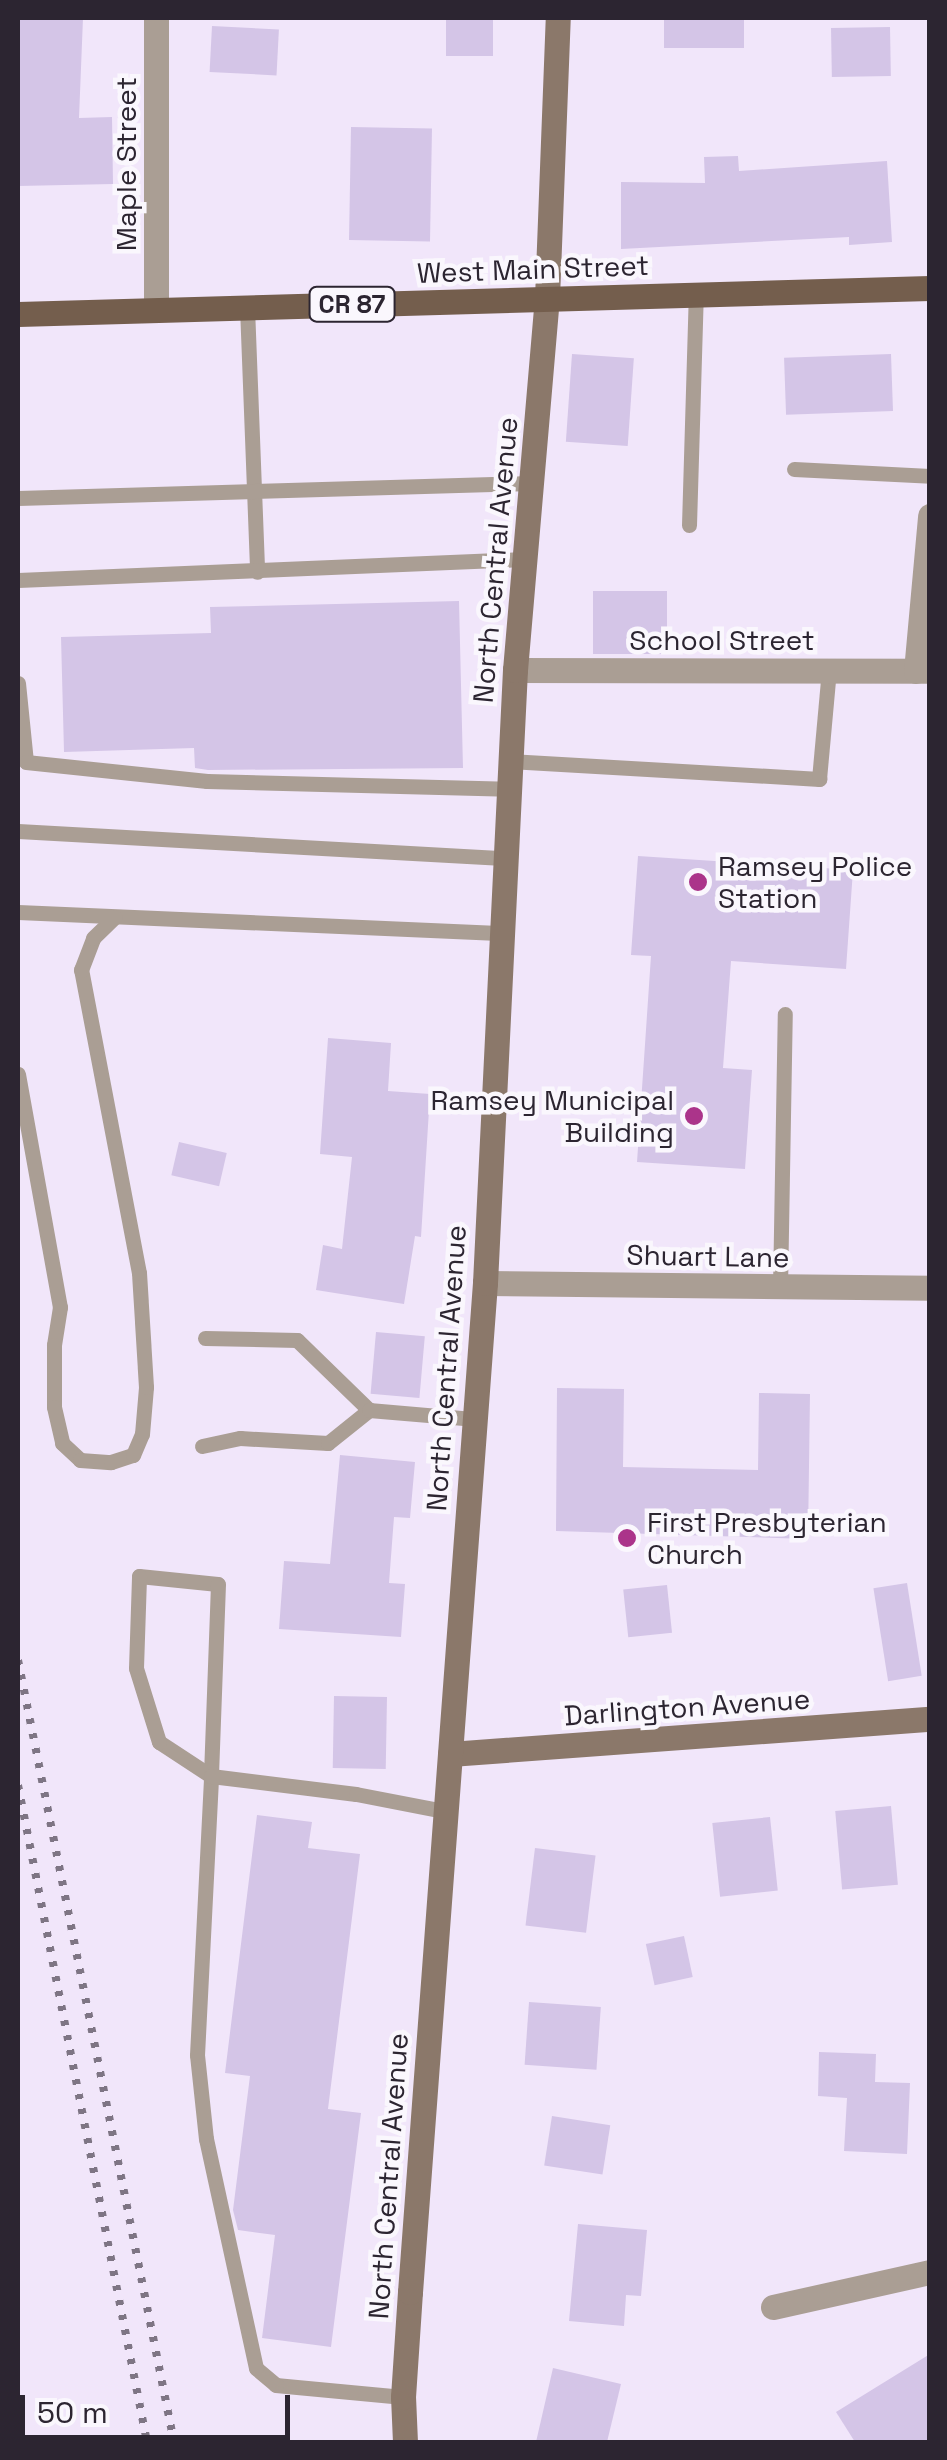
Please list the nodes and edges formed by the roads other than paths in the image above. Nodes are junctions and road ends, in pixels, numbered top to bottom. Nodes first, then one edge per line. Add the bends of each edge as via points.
1 (156, 18) edge
2 (558, 18) edge
3 (930, 288) edge
4 (696, 294) junction
5 (547, 298) junction
6 (247, 307) junction
7 (156, 310) junction
8 (18, 314) edge
9 (794, 469) dead end
10 (930, 476) edge
11 (530, 483) junction
12 (253, 492) junction
13 (18, 498) edge
14 (930, 516) edge
15 (689, 525) dead end
16 (523, 559) junction
17 (257, 572) junction
18 (18, 580) edge
19 (515, 670) junction
20 (828, 670) junction
21 (923, 671) edge
22 (18, 683) edge
23 (509, 761) junction
24 (507, 789) junction
25 (18, 832) edge
26 (504, 858) junction
27 (18, 912) edge
28 (115, 917) junction
29 (498, 933) junction
30 (786, 1014) dead end
31 (18, 1074) edge
32 (485, 1283) junction
33 (780, 1288) junction
34 (930, 1288) edge
35 (205, 1338) dead end
36 (369, 1410) junction
37 (473, 1419) junction
38 (202, 1446) dead end
39 (930, 1719) edge
40 (450, 1754) junction
41 (212, 1776) junction
42 (444, 1811) junction
43 (930, 2272) edge
44 (774, 2307) dead end
45 (403, 2397) junction
46 (405, 2442) edge

1 - 7 street, Maple Street
2 - 5 main road, North Central Avenue
3 - 4 main road, West Main Street / CR 87
4 - 5 main road, West Main Street / CR 87
4 - 15 lane
5 - 6 main road, West Main Street / CR 87
5 - 11 main road, North Central Avenue
6 - 7 main road, West Main Street / CR 87
6 - 12 lane
7 - 8 main road, West Main Street / CR 87
9 - 10 lane
11 - 12 lane
11 - 16 main road, North Central Avenue
12 - 13 lane
12 - 17 lane
14 - 21 street
16 - 17 lane
16 - 19 main road, North Central Avenue
17 - 18 lane
19 - 20 street, School Street
19 - 23 main road, North Central Avenue
20 - 21 street, School Street
20 - 23 lane via 819,779
22 - 24 lane via 26,762 207,781
23 - 24 main road, North Central Avenue
24 - 26 main road, North Central Avenue
25 - 26 lane
26 - 29 main road, North Central Avenue
27 - 28 lane
28 - 29 lane
28 - 31 lane via 93,938 81,970 125,1183 146,1386 133,1455 111,1462 80,1460 62,1443 54,1407 60,1306
29 - 32 main road, North Central Avenue
30 - 33 lane
32 - 33 street, Shuart Lane
32 - 37 main road, North Central Avenue
33 - 34 street, Shuart Lane
35 - 36 lane via 296,1340
36 - 37 lane
36 - 38 lane via 328,1442 240,1438
37 - 40 main road, North Central Avenue
39 - 40 main road, Darlington Avenue
40 - 42 main road, North Central Avenue
41 - 41 lane via 159,1742 136,1668 139,1576 218,1584
41 - 42 lane
41 - 45 lane via 198,2054 206,2140 256,2368 276,2385
42 - 45 main road, North Central Avenue
43 - 44 street
45 - 46 main road, North Central Avenue

